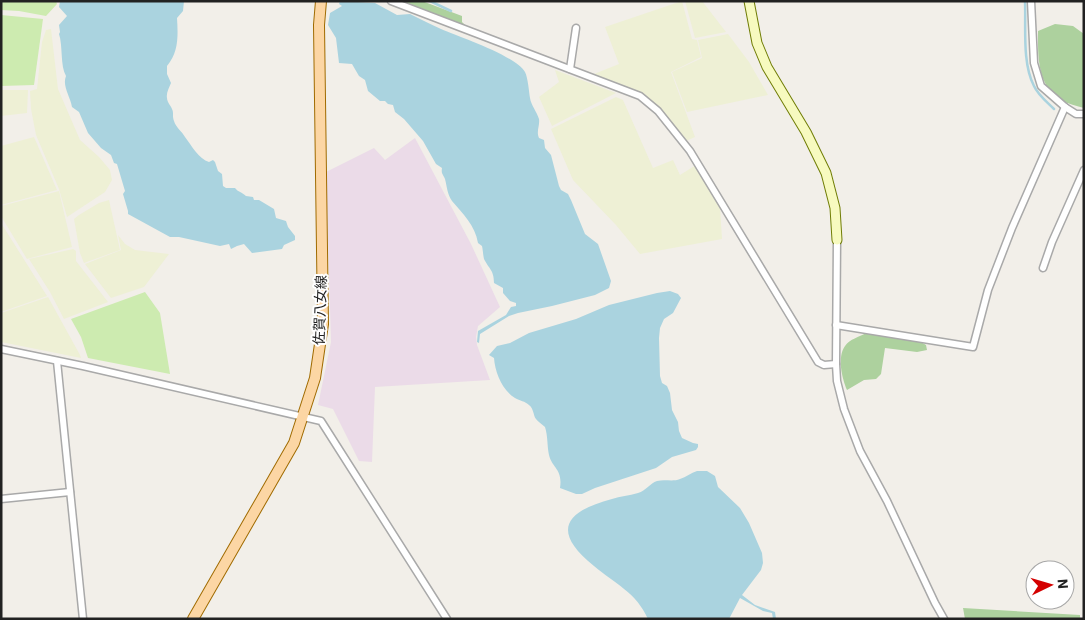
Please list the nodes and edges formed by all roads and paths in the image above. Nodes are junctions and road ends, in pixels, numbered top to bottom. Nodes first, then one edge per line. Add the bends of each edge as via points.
1 (321, 1) edge
2 (391, 1) edge
3 (749, 1) edge
4 (1031, 1) edge
5 (576, 28) dead end
6 (570, 69) junction
7 (1065, 107) junction
8 (1084, 114) edge
9 (1084, 170) edge
10 (837, 240) joint
11 (1043, 268) dead end
12 (836, 325) junction
13 (1, 349) edge
14 (57, 361) junction
15 (836, 364) junction
16 (303, 416) junction
17 (70, 492) junction
18 (1, 499) edge
19 (82, 619) edge
20 (193, 619) edge
21 (447, 619) edge
22 (944, 619) edge

1 - 16 main road, 佐賀八女線 via 323,324 315,378
2 - 6 street
3 - 10 street via 757,43 767,67 826,173 835,208
4 - 7 street via 1034,63 1041,86
5 - 6 street
6 - 15 street via 640,96 658,110 690,151 818,362
7 - 8 street via 1076,114
7 - 12 street via 988,290 973,347
9 - 11 street
10 - 12 street
12 - 15 street
13 - 14 street
14 - 16 street via 84,362
14 - 17 street
15 - 22 street via 844,409 860,451
16 - 20 main road, 佐賀八女線 via 278,474
16 - 21 street via 320,421
17 - 18 street
17 - 19 street

